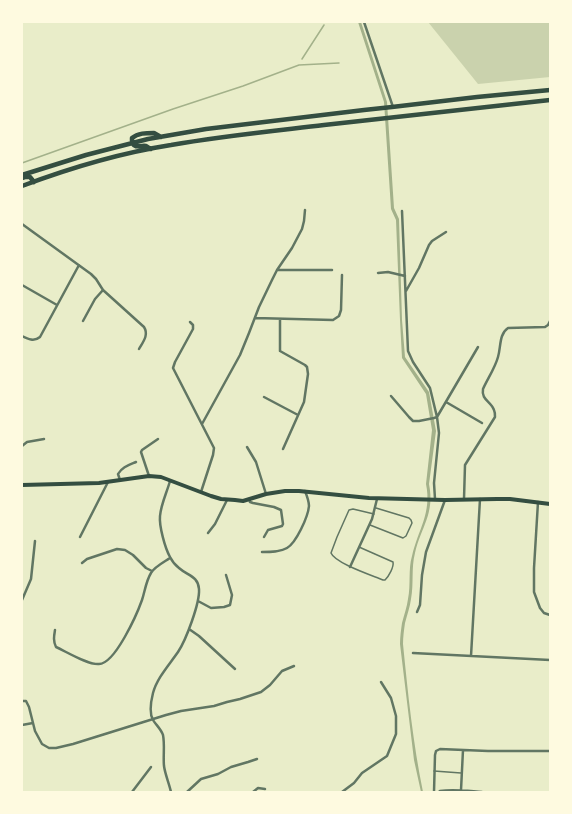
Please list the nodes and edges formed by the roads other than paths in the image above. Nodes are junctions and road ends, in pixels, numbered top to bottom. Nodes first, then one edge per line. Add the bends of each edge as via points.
1 (364, 22) edge
2 (550, 90) edge
3 (550, 100) edge
4 (392, 107) junction
5 (132, 143) junction
6 (151, 149) junction
7 (22, 175) edge
8 (22, 178) edge
9 (34, 182) junction
10 (22, 186) edge
11 (305, 210) dead end
12 (402, 211) dead end
13 (22, 224) edge
14 (446, 232) dead end
15 (79, 265) junction
16 (277, 270) junction
17 (332, 270) dead end
18 (378, 273) dead end
19 (342, 275) dead end
20 (405, 276) junction
21 (22, 286) edge
22 (103, 290) junction
23 (406, 291) junction
24 (57, 305) junction
25 (255, 318) junction
26 (280, 320) junction
27 (83, 321) dead end
28 (550, 321) edge
29 (190, 322) dead end
30 (22, 336) edge
31 (478, 347) dead end
32 (139, 349) dead end
33 (392, 396) dead end
34 (264, 397) dead end
35 (446, 402) junction
36 (298, 415) junction
37 (436, 418) junction
38 (482, 423) dead end
39 (202, 424) junction
40 (44, 439) dead end
41 (158, 440) dead end
42 (22, 446) edge
43 (247, 447) dead end
44 (283, 449) dead end
45 (136, 462) dead end
46 (149, 476) junction
47 (120, 480) junction
48 (171, 480) junction
49 (108, 482) junction
50 (22, 485) edge
51 (305, 491) junction
52 (201, 492) junction
53 (266, 494) junction
54 (377, 498) junction
55 (249, 499) junction
56 (434, 499) junction
57 (464, 499) junction
58 (480, 499) junction
59 (227, 500) junction
60 (445, 500) junction
61 (538, 502) junction
62 (550, 504) edge
63 (376, 508) junction
64 (374, 514) junction
65 (370, 525) junction
66 (208, 533) dead end
67 (80, 537) dead end
68 (264, 537) dead end
69 (35, 541) dead end
70 (359, 547) junction
71 (262, 552) dead end
72 (170, 558) junction
73 (82, 563) dead end
74 (350, 567) junction
75 (152, 571) junction
76 (226, 575) dead end
77 (22, 600) edge
78 (198, 602) junction
79 (417, 612) dead end
80 (550, 615) edge
81 (189, 629) junction
82 (55, 630) dead end
83 (413, 653) dead end
84 (471, 656) junction
85 (550, 660) edge
86 (294, 666) dead end
87 (235, 669) dead end
88 (380, 682) dead end
89 (22, 700) edge
90 (152, 719) junction
91 (33, 723) junction
92 (22, 725) edge
93 (463, 750) junction
94 (550, 751) edge
95 (257, 759) dead end
96 (151, 767) dead end
97 (434, 771) junction
98 (461, 773) junction
99 (265, 789) dead end
100 (461, 790) junction
101 (132, 792) edge
102 (171, 792) edge
103 (187, 792) edge
104 (253, 792) edge
105 (342, 792) edge
106 (434, 792) edge
107 (439, 792) edge
108 (482, 792) edge

1 - 4 street
2 - 4 main road
3 - 6 main road via 258,132
4 - 5 main road via 206,129
5 - 6 main road via 136,147 145,146
5 - 7 main road
6 - 9 main road via 87,164
8 - 9 main road via 30,178
9 - 10 main road
11 - 16 street via 302,229
12 - 20 street
13 - 15 street
14 - 23 street via 428,245
15 - 22 street via 96,278
15 - 24 street
16 - 17 street
16 - 25 street
18 - 20 street via 388,272
19 - 26 street via 340,310 333,320
20 - 23 street
21 - 24 street
22 - 27 street
22 - 32 street via 146,330
23 - 37 street via 408,351 432,392
24 - 30 street via 43,333 37,339 30,340
25 - 26 street
25 - 39 street via 240,355
26 - 36 street via 280,351 307,367 304,402
28 - 57 street via 545,327 508,328 502,334 498,357 482,393 494,410 495,417 466,465
29 - 39 street via 193,328 173,368
31 - 35 street
33 - 37 street via 413,420
34 - 36 street
35 - 37 street
35 - 38 street
36 - 44 street
37 - 56 street via 438,438
39 - 52 street via 213,444 214,455
40 - 42 street via 27,442
41 - 46 street via 141,452
43 - 53 street via 256,462
45 - 47 street via 120,471
46 - 47 main road
46 - 48 main road
47 - 49 main road
48 - 52 main road
48 - 72 street via 160,516 162,535
49 - 50 main road
49 - 67 street
51 - 53 main road
51 - 54 main road
51 - 71 street via 308,512 293,543 281,550
52 - 59 main road
53 - 55 main road
54 - 56 main road
54 - 63 street
55 - 59 main road
55 - 68 street via 250,502 281,510 282,526 268,530
56 - 60 main road
57 - 58 main road
57 - 60 main road
58 - 61 main road
58 - 84 street
59 - 66 street
60 - 79 street via 426,552
61 - 62 main road
61 - 80 street via 534,592 540,608
63 - 64 street
63 - 65 lane via 408,518 412,523 403,538
64 - 65 street
64 - 74 lane via 353,509 347,513 331,553 334,558
65 - 70 street
69 - 77 street via 31,579
70 - 74 street
70 - 74 lane via 391,560 393,565 385,580
72 - 75 street
72 - 78 street via 181,570 197,580
73 - 75 street via 117,549 126,550
75 - 82 street via 132,624 104,664 91,663 56,647
76 - 78 street via 232,595 230,605 211,608
78 - 81 street
81 - 87 street
81 - 90 street via 180,650 153,691
83 - 84 street
84 - 85 street
86 - 90 street via 282,671 260,692 214,706
88 - 105 street via 391,698 396,716 396,734 387,756 362,773
89 - 91 street via 26,701 29,707
90 - 91 street via 67,746 49,748 42,744
90 - 102 street via 163,735 164,765
91 - 92 street
93 - 94 street
93 - 97 street via 436,751
93 - 98 street
95 - 103 street via 200,779
96 - 101 street
97 - 98 lane
97 - 106 street
98 - 100 street
99 - 104 street via 258,788
100 - 107 street
100 - 108 street
106 - 107 street

